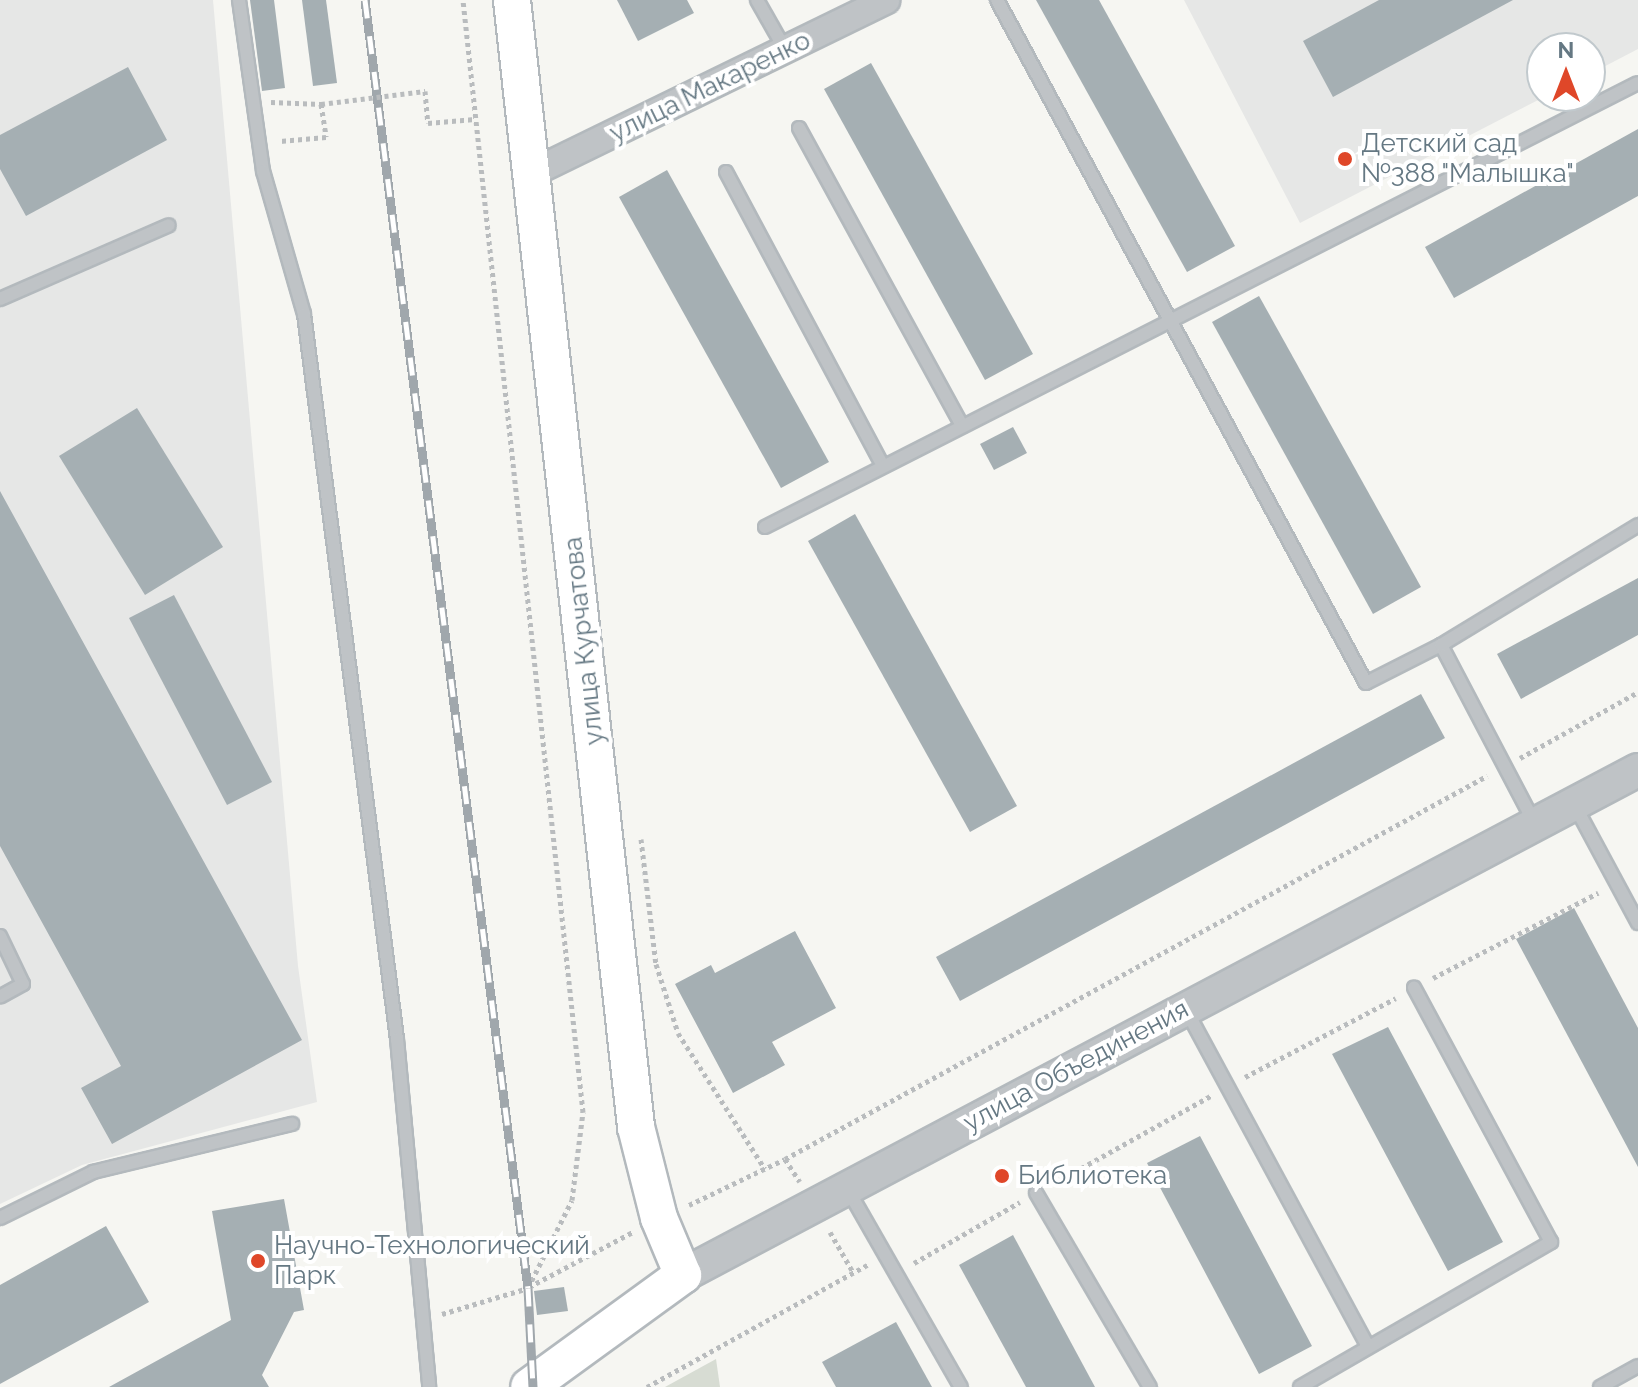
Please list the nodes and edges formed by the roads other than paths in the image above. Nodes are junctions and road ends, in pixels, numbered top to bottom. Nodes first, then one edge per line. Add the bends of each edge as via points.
1 (239, 0) edge
2 (512, 0) edge
3 (757, 0) edge
4 (886, 0) edge
5 (997, 0) edge
6 (786, 51) junction
7 (1638, 83) edge
8 (799, 128) dead end
9 (534, 172) junction
10 (726, 172) dead end
11 (169, 225) dead end
12 (0, 299) edge
13 (1170, 319) junction
14 (962, 426) junction
15 (883, 466) junction
16 (1638, 525) edge
17 (765, 527) dead end
18 (1441, 645) junction
19 (1638, 770) edge
20 (1574, 805) junction
21 (1536, 825) junction
22 (1638, 923) edge
23 (0, 936) edge
24 (1414, 988) road end
25 (0, 997) edge
26 (1185, 1007) junction
27 (292, 1124) dead end
28 (848, 1190) junction
29 (1036, 1193) road end
30 (0, 1218) edge
31 (683, 1275) junction
32 (1367, 1345) junction
33 (1638, 1366) edge
34 (429, 1387) edge
35 (529, 1387) edge
36 (961, 1387) edge
37 (1150, 1387) edge
38 (1300, 1387) edge
39 (1600, 1387) edge

1 - 34 lane via 259,143 304,314 397,1039
2 - 9 main road, улица Курчатова
3 - 6 lane
4 - 6 street, улица Макаренко
5 - 13 lane
6 - 9 street, улица Макаренко
7 - 13 lane
8 - 14 lane
9 - 31 main road, улица Курчатова via 636,1127 659,1218
10 - 15 lane
11 - 12 lane
13 - 14 lane
13 - 18 lane via 1366,683
14 - 15 lane
15 - 17 lane
16 - 18 lane
18 - 21 lane
19 - 20 street, улица Объединения
20 - 21 street, улица Объединения
20 - 22 lane
21 - 26 street, улица Объединения
23 - 25 lane via 23,984
24 - 32 lane via 1551,1242
26 - 28 street, улица Объединения
26 - 32 lane
27 - 30 lane via 93,1172
28 - 31 street, улица Объединения
28 - 36 lane
29 - 37 lane
31 - 35 main road, улица Объединения
32 - 38 lane
33 - 39 lane

